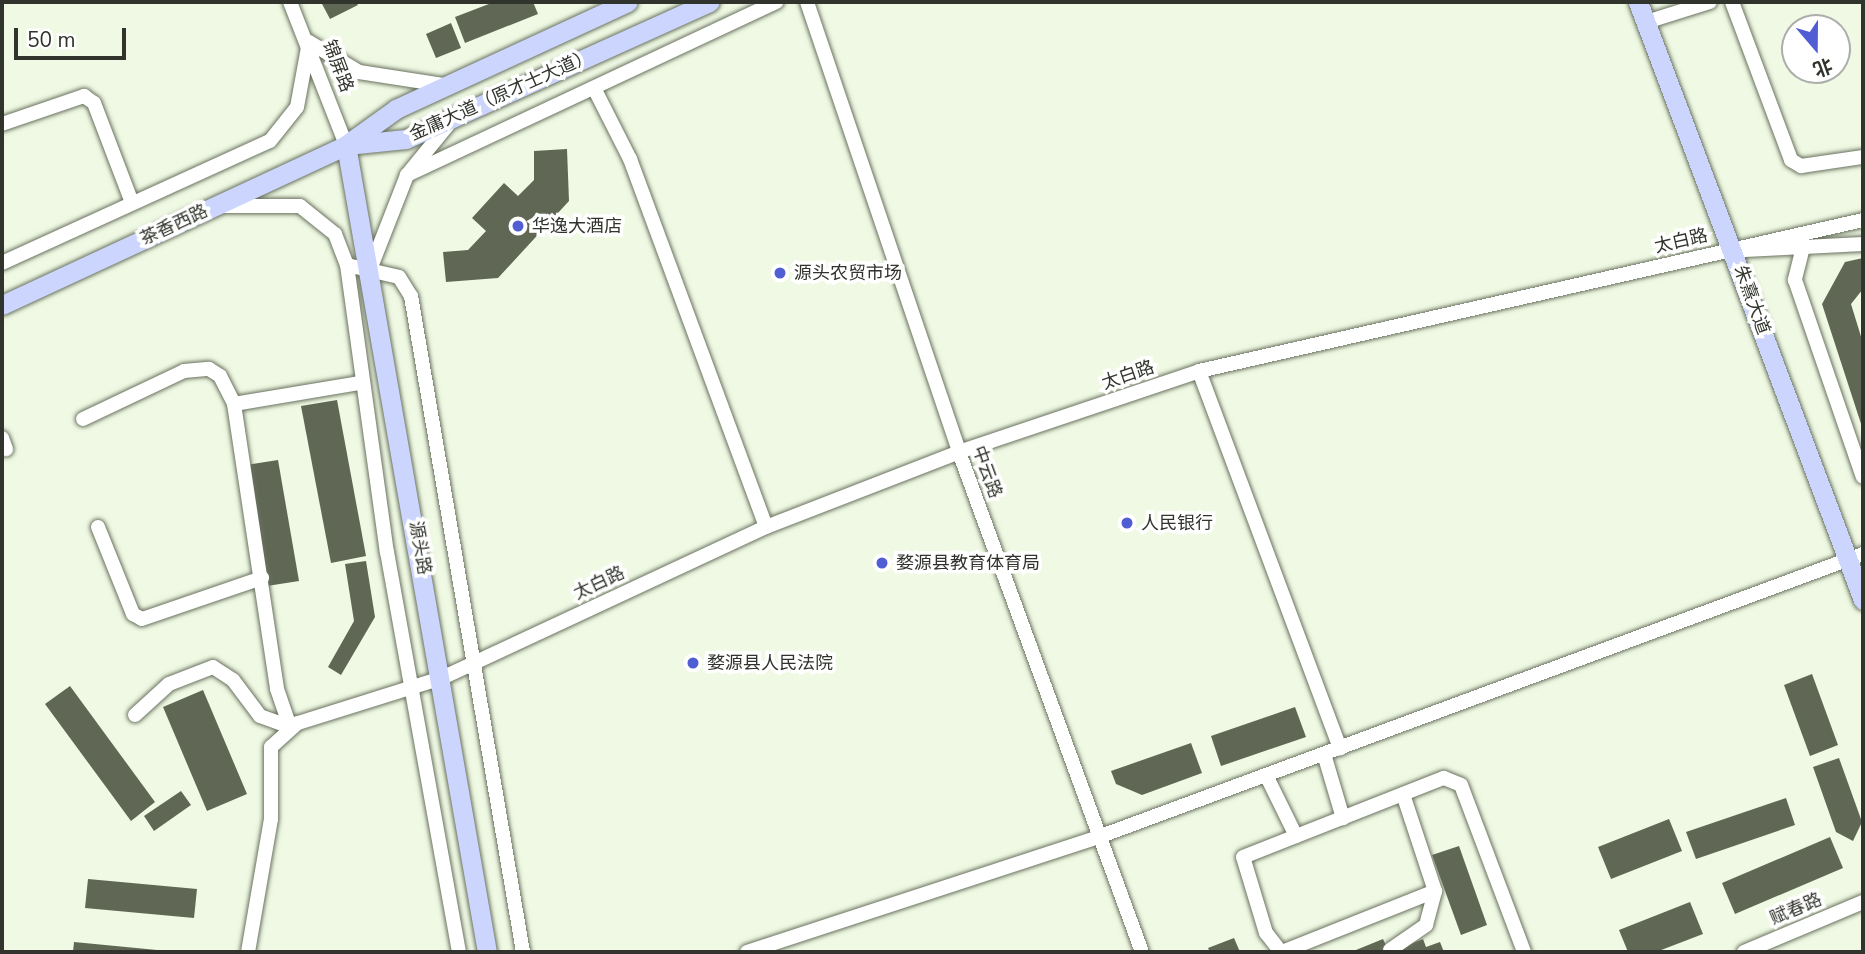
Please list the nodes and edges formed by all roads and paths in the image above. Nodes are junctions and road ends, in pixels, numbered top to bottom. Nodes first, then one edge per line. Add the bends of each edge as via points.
1 (290, 2) edge
2 (628, 2) edge
3 (709, 2) edge
4 (777, 2) edge
5 (807, 2) edge
6 (1638, 2) edge
7 (1710, 2) edge
8 (1732, 2) edge
9 (1646, 22) junction
10 (309, 42) junction
11 (447, 85) junction
12 (594, 88) junction
13 (457, 116) junction
14 (2, 124) edge
15 (346, 145) junction
16 (1863, 157) edge
17 (407, 175) junction
18 (131, 200) junction
19 (215, 206) junction
20 (1863, 220) edge
21 (1863, 244) edge
22 (1733, 249) junction
23 (1802, 251) junction
24 (2, 263) edge
25 (347, 265) junction
26 (371, 267) junction
27 (2, 305) edge
28 (1199, 371) junction
29 (360, 383) junction
30 (234, 404) junction
31 (83, 419) dead end
32 (959, 452) junction
33 (1863, 477) edge
34 (98, 527) dead end
35 (766, 527) junction
36 (1856, 557) edge
37 (262, 578) junction
38 (1863, 600) edge
39 (474, 664) junction
40 (442, 678) junction
41 (411, 688) junction
42 (135, 715) dead end
43 (290, 727) junction
44 (1340, 748) junction
45 (1324, 754) junction
46 (1266, 775) junction
47 (1403, 794) junction
48 (1343, 818) junction
49 (1101, 836) junction
50 (1296, 836) junction
51 (1435, 891) junction
52 (1863, 902) edge
53 (1390, 950) dead end
54 (248, 952) edge
55 (458, 952) edge
56 (487, 952) edge
57 (523, 952) edge
58 (747, 952) edge
59 (1142, 952) edge
60 (1281, 952) edge
61 (1524, 952) edge
62 (1744, 952) edge

1 - 10 street, 锦屏路
2 - 11 main road, 金庸大道（原才士大道）
3 - 13 main road, 金庸大道（原才士大道）
4 - 12 street
5 - 32 street, 中云路
6 - 9 main road, 朱熹大道
7 - 9 street
8 - 16 street via 1791,160 1801,166
9 - 22 main road, 朱熹大道
10 - 11 street via 359,72
10 - 15 street, 锦屏路
10 - 18 street via 297,107 287,127 270,141
11 - 15 main road, 金庸大道（原才士大道） via 396,109
12 - 17 street
12 - 35 street via 630,159
13 - 15 main road, 金庸大道（原才士大道） via 406,139
13 - 17 street
14 - 18 street via 84,96 94,103
15 - 19 main road, 茶香西路
15 - 26 main road, 源头路
17 - 26 street
18 - 24 street
19 - 25 street via 300,206 335,234
19 - 27 main road, 茶香西路
20 - 22 street, 太白路
21 - 23 street
22 - 23 street
22 - 28 street, 太白路
22 - 36 main road, 朱熹大道
23 - 33 street via 1795,280
25 - 26 street
25 - 29 street
26 - 39 street via 399,277 411,296
26 - 40 main road, 源头路
28 - 32 street, 太白路
28 - 44 street
29 - 30 street
29 - 41 street
30 - 31 street via 220,376 209,369 184,371
30 - 37 street
32 - 35 street, 太白路
32 - 49 street, 中云路
34 - 37 street via 133,614 142,620
35 - 39 street, 太白路
36 - 38 main road, 朱熹大道
36 - 44 street
37 - 43 street via 277,689
39 - 40 street, 太白路
39 - 57 street
40 - 41 street, 太白路
40 - 56 main road, 源头路
41 - 43 street, 太白路
41 - 55 street
42 - 43 street via 169,684 213,667 233,680 260,716
43 - 54 street via 271,747 271,819
44 - 45 street
45 - 46 street
45 - 48 street
46 - 49 street
46 - 50 street
47 - 48 street
47 - 51 street
47 - 61 street via 1444,778 1461,785
48 - 50 street
49 - 58 street
49 - 59 street, 中云路
50 - 60 street via 1243,857 1242,863 1266,933
51 - 53 street via 1426,925
51 - 60 street
52 - 62 street, 赋春路

